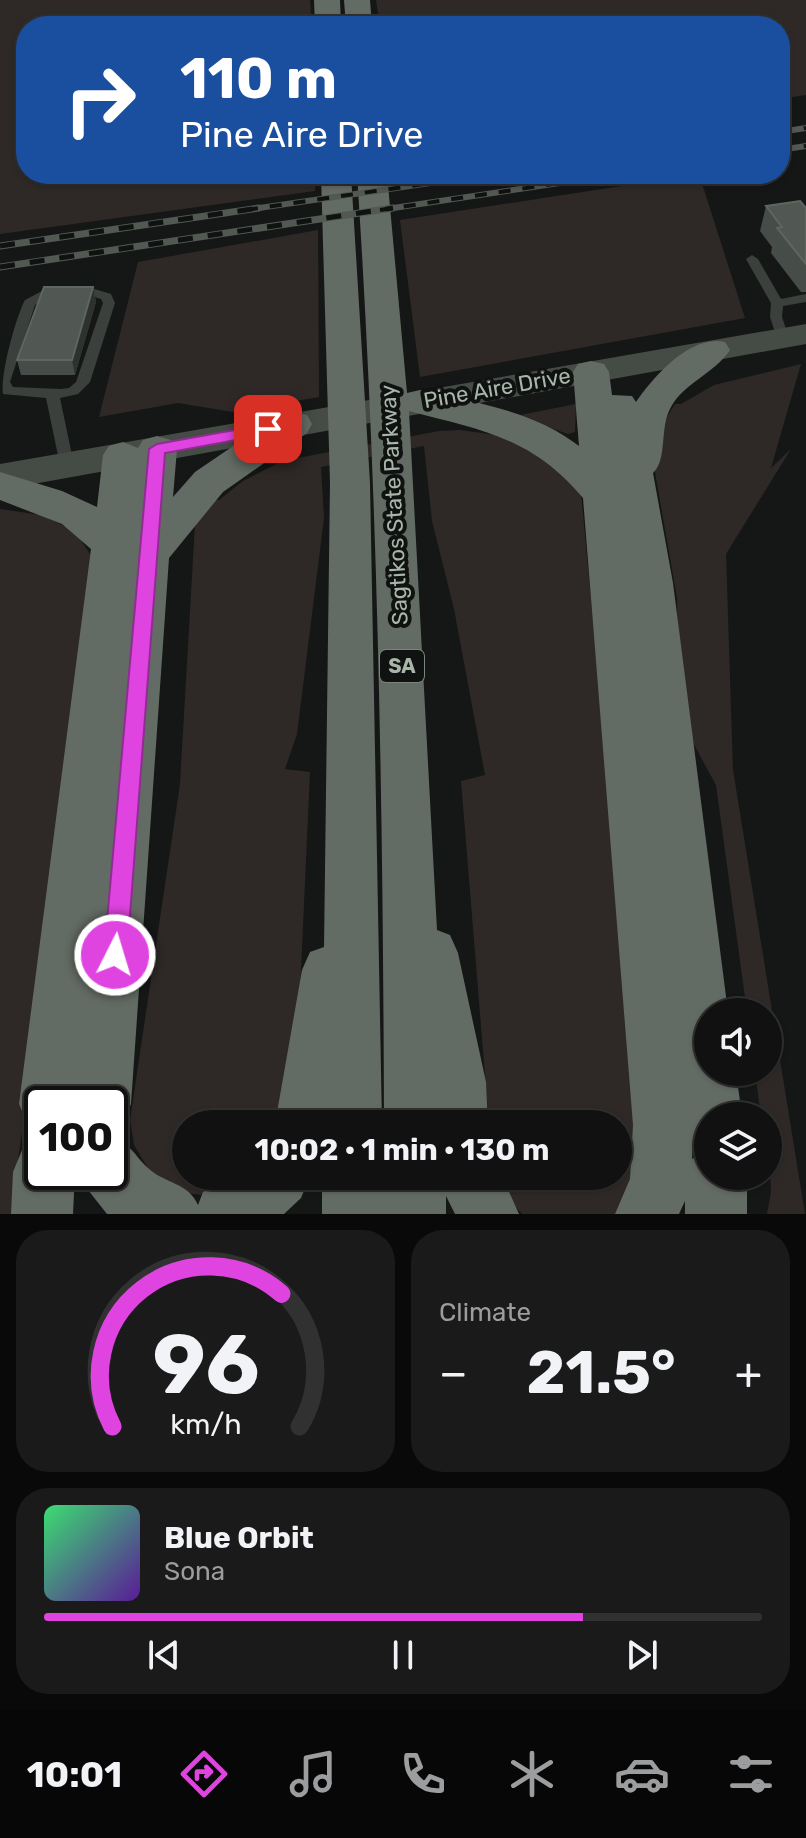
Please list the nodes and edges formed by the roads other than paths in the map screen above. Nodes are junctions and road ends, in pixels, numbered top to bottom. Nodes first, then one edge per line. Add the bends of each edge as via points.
1 (336, 184) edge
2 (373, 184) edge
3 (752, 259) dead end
4 (806, 298) edge
5 (777, 303) junction
6 (795, 336) edge
7 (712, 350) junction
8 (603, 370) junction
9 (52, 394) junction
10 (420, 402) junction
11 (293, 424) junction
12 (140, 452) junction
13 (67, 465) junction
14 (0, 477) edge
15 (372, 483) junction
16 (0, 486) edge
17 (621, 503) junction
18 (131, 550) junction
19 (352, 814) junction
20 (410, 850) junction
21 (52, 1086) edge
22 (102, 1086) edge
23 (710, 1102) edge
24 (307, 1110) edge
25 (352, 1110) edge
26 (414, 1110) edge
27 (458, 1110) edge
28 (43, 1190) edge
29 (126, 1190) edge
30 (264, 1190) edge
31 (353, 1190) edge
32 (414, 1190) edge
33 (475, 1190) edge
34 (716, 1190) edge
35 (42, 1214) edge
36 (170, 1214) edge
37 (225, 1214) edge
38 (353, 1214) edge
39 (415, 1214) edge
40 (488, 1214) edge
41 (646, 1214) edge
42 (716, 1214) edge

1 - 15 highway, Sagtikos State Parkway / SA via 346,373
2 - 15 highway, Sagtikos State Parkway / SA via 387,368
3 - 5 lane
4 - 5 lane
5 - 6 lane via 776,317
6 - 7 street, Pine Aire Drive
7 - 8 street, Pine Aire Drive
7 - 17 highway via 648,411
8 - 10 street, Pine Aire Drive
8 - 17 highway via 626,449
9 - 9 lane via 8,391 3,382 29,303 52,291 95,291 109,303 83,382 70,393
9 - 13 lane
10 - 11 street, Pine Aire Drive
10 - 17 highway via 542,437
11 - 12 street, Pine Aire Drive
11 - 18 highway via 209,482
12 - 13 street, Pine Aire Drive
12 - 18 highway
13 - 14 street, Pine Aire Drive
15 - 19 highway, Sagtikos State Parkway / SA
15 - 20 highway, Sagtikos State Parkway / SA
16 - 18 highway via 67,507
17 - 23 highway
17 - 41 highway via 663,1125 661,1184
18 - 21 highway
18 - 22 highway
19 - 24 highway
19 - 25 highway, Sagtikos State Parkway / SA
20 - 26 highway, Sagtikos State Parkway / SA
20 - 27 highway via 457,1082
28 - 35 highway
29 - 36 highway
30 - 37 highway via 250,1204
31 - 38 highway
32 - 39 highway
33 - 40 highway
34 - 42 highway

